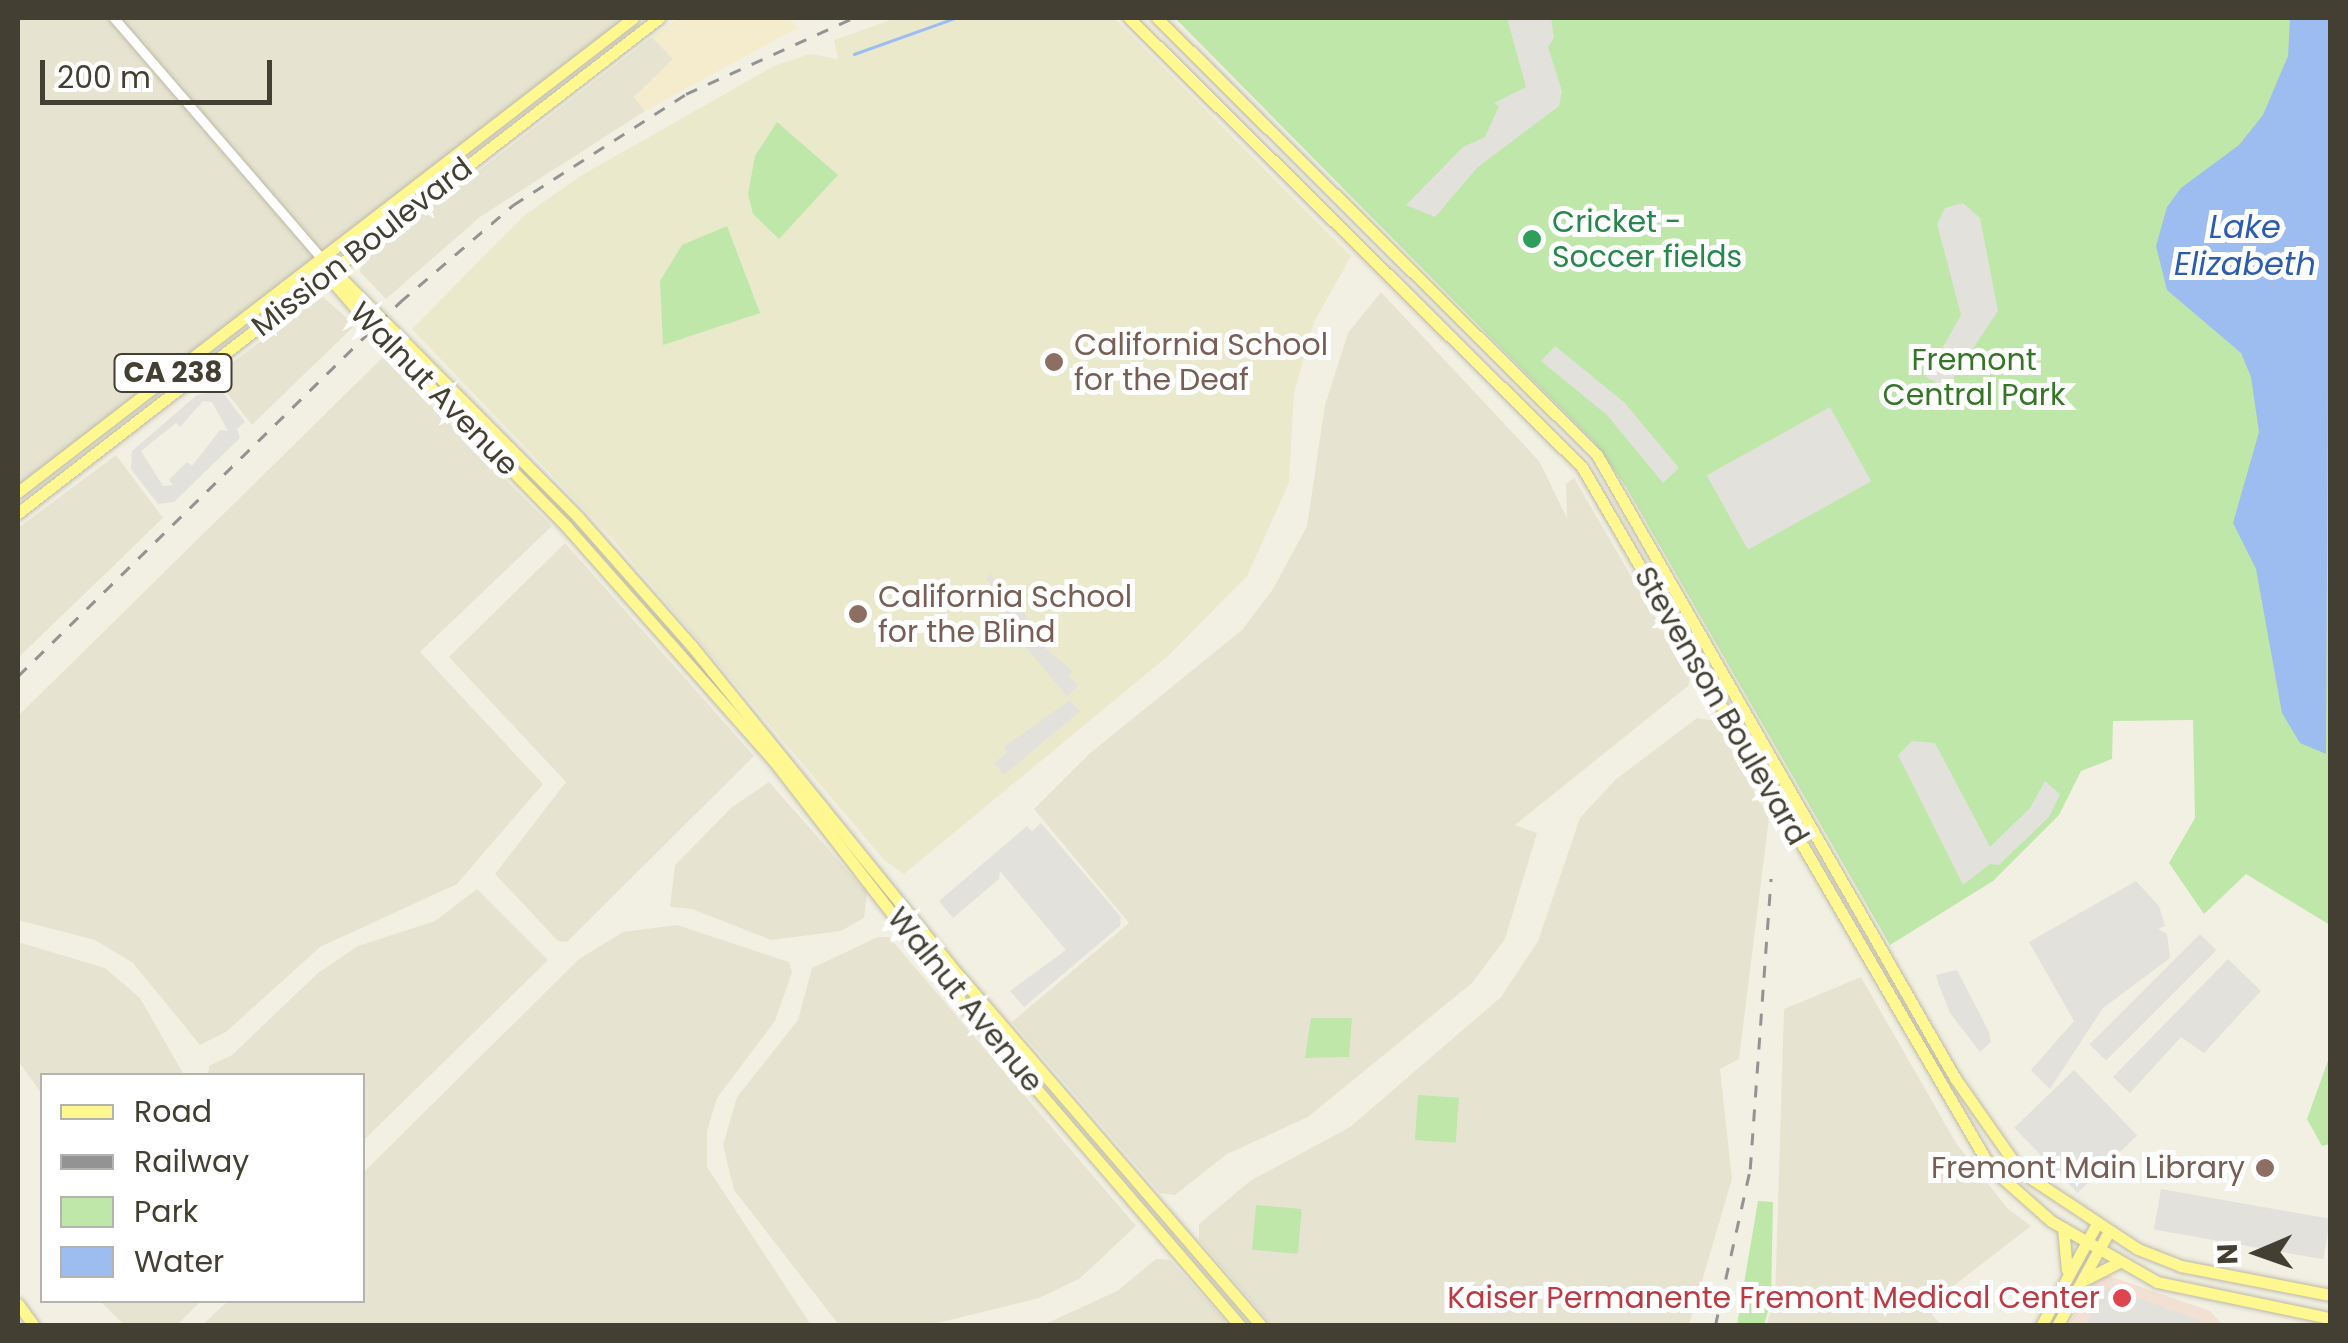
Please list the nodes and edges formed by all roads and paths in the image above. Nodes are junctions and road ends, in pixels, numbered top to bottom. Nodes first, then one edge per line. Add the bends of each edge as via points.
1 (114, 18) edge
2 (634, 18) edge
3 (659, 18) edge
4 (1129, 18) edge
5 (1157, 18) edge
6 (322, 259) junction
7 (331, 270) junction
8 (18, 492) edge
9 (18, 512) edge
10 (2096, 1225) junction
11 (2063, 1228) junction
12 (2108, 1233) junction
13 (2086, 1243) junction
14 (2098, 1251) junction
15 (2118, 1262) junction
16 (2063, 1284) junction
17 (2079, 1285) junction
18 (2330, 1294) edge
19 (18, 1304) edge
20 (2330, 1318) edge
21 (34, 1326) edge
22 (1240, 1326) edge
23 (1262, 1326) edge
24 (2041, 1326) edge
25 (2057, 1326) edge

1 - 6 street
2 - 6 main road, Mission Boulevard / CA 238
3 - 7 main road, Mission Boulevard / CA 238
4 - 11 main road, Stevenson Boulevard via 1582,467 1972,1141 2018,1196
5 - 10 main road, Stevenson Boulevard via 1597,456 1980,1120 2031,1182
6 - 7 main road, Walnut Avenue
6 - 8 main road, Mission Boulevard / CA 238
7 - 9 main road, Mission Boulevard / CA 238
7 - 22 main road, Walnut Avenue via 733,714 947,985
7 - 23 main road, Walnut Avenue via 578,517 691,645 949,964
10 - 12 main road, Stevenson Boulevard
10 - 13 main road
11 - 13 main road, Stevenson Boulevard
11 - 16 main road via 2070,1262
12 - 14 main road
12 - 18 main road, Stevenson Boulevard via 2181,1266
13 - 14 main road, Stevenson Boulevard
13 - 16 main road
14 - 15 main road, Stevenson Boulevard
14 - 17 main road
15 - 17 main road
15 - 20 main road, Stevenson Boulevard via 2179,1289
16 - 24 main road
17 - 25 main road
19 - 21 main road

